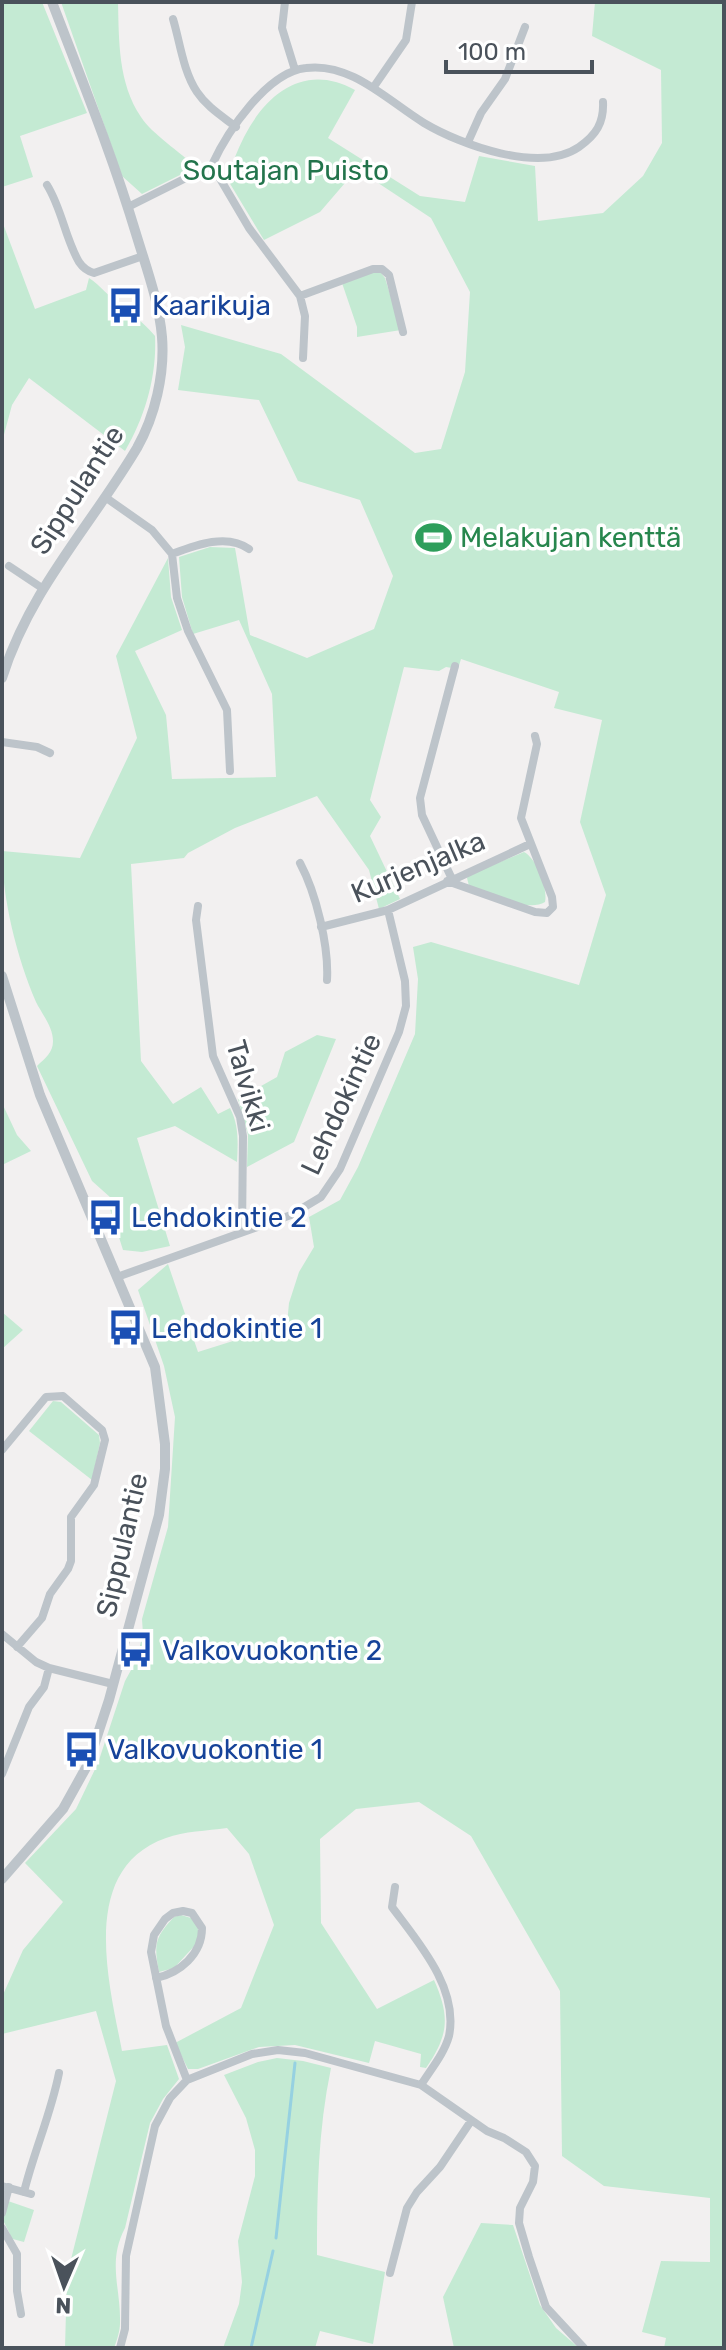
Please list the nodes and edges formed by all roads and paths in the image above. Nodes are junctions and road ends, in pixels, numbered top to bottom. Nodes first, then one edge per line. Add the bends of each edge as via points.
1 (52, 2) edge
2 (285, 2) edge
3 (412, 2) edge
4 (173, 19) dead end
5 (525, 27) dead end
6 (295, 70) junction
7 (373, 88) junction
8 (603, 102) dead end
9 (236, 127) junction
10 (468, 142) junction
11 (212, 165) junction
12 (47, 185) dead end
13 (128, 207) junction
14 (143, 256) junction
15 (300, 296) junction
16 (403, 332) dead end
17 (303, 358) dead end
18 (105, 497) junction
19 (249, 549) dead end
20 (172, 554) junction
21 (9, 566) dead end
22 (42, 588) junction
23 (455, 666) dead end
24 (2, 678) edge
25 (535, 736) dead end
26 (2, 742) edge
27 (50, 753) dead end
28 (230, 771) dead end
29 (530, 844) junction
30 (300, 863) dead end
31 (450, 880) junction
32 (198, 906) dead end
33 (388, 910) junction
34 (321, 927) junction
35 (2, 976) edge
36 (327, 980) dead end
37 (242, 1232) junction
38 (117, 1277) junction
39 (2, 1450) edge
40 (2, 1634) edge
41 (17, 1647) junction
42 (49, 1668) junction
43 (113, 1684) junction
44 (2, 1774) edge
45 (2, 1879) edge
46 (395, 1887) dead end
47 (156, 1978) junction
48 (59, 2073) dead end
49 (187, 2080) junction
50 (421, 2085) junction
51 (471, 2121) junction
52 (5, 2186) edge
53 (2, 2213) edge
54 (2, 2228) edge
55 (390, 2273) dead end
56 (21, 2314) dead end
57 (120, 2348) edge
58 (584, 2348) edge

1 - 13 street, Sippulantie
2 - 6 street via 282,28
3 - 7 street via 406,40
4 - 9 street via 197,93
5 - 10 street via 505,79
6 - 7 street via 323,67
6 - 9 street via 261,94
7 - 10 street via 444,134
8 - 10 street via 604,116 590,139 553,159
9 - 11 street
11 - 13 street
11 - 15 street via 249,228
12 - 14 street via 87,271
13 - 14 street, Sippulantie
14 - 18 street, Sippulantie via 160,318 160,378 139,445
15 - 16 street via 382,269 389,275
15 - 17 street via 305,316
18 - 20 street via 152,530
18 - 22 street, Sippulantie
19 - 20 street via 221,541
20 - 28 street via 177,598 188,631 227,710
21 - 22 street
22 - 24 street, Sippulantie
23 - 31 street via 420,798
25 - 29 street via 521,818
26 - 27 street
29 - 31 street, Kurjenjalka
29 - 31 street via 552,897 547,913
30 - 34 street
31 - 33 street, Kurjenjalka
32 - 37 street, Talvikki via 213,1056 243,1136
33 - 34 street, Kurjenjalka
33 - 37 street, Lehdokintie via 406,1006 340,1169 309,1205
34 - 36 street
35 - 38 street, Sippulantie via 40,1095
37 - 38 street, Lehdokintie
38 - 43 street, Sippulantie via 155,1367 165,1469 159,1515
39 - 41 street via 51,1395 63,1396 102,1430 105,1440 94,1485 71,1517 68,1569 50,1594 42,1618
40 - 41 street
41 - 42 street
42 - 43 street
42 - 44 street
43 - 45 street, Sippulantie via 77,1787
46 - 50 street via 392,1907 431,1963 451,2019 442,2054
47 - 47 street via 154,1935 173,1913 192,1913 202,1928 198,1947 179,1969
47 - 49 street via 166,2026
48 - 52 street via 27,2193
49 - 50 street via 252,2054 278,2050
49 - 57 street via 155,2126 126,2256
50 - 51 street
51 - 55 street via 407,2208
51 - 58 street via 526,2152 535,2166 519,2223 546,2307
52 - 53 street
54 - 56 street via 17,2254

